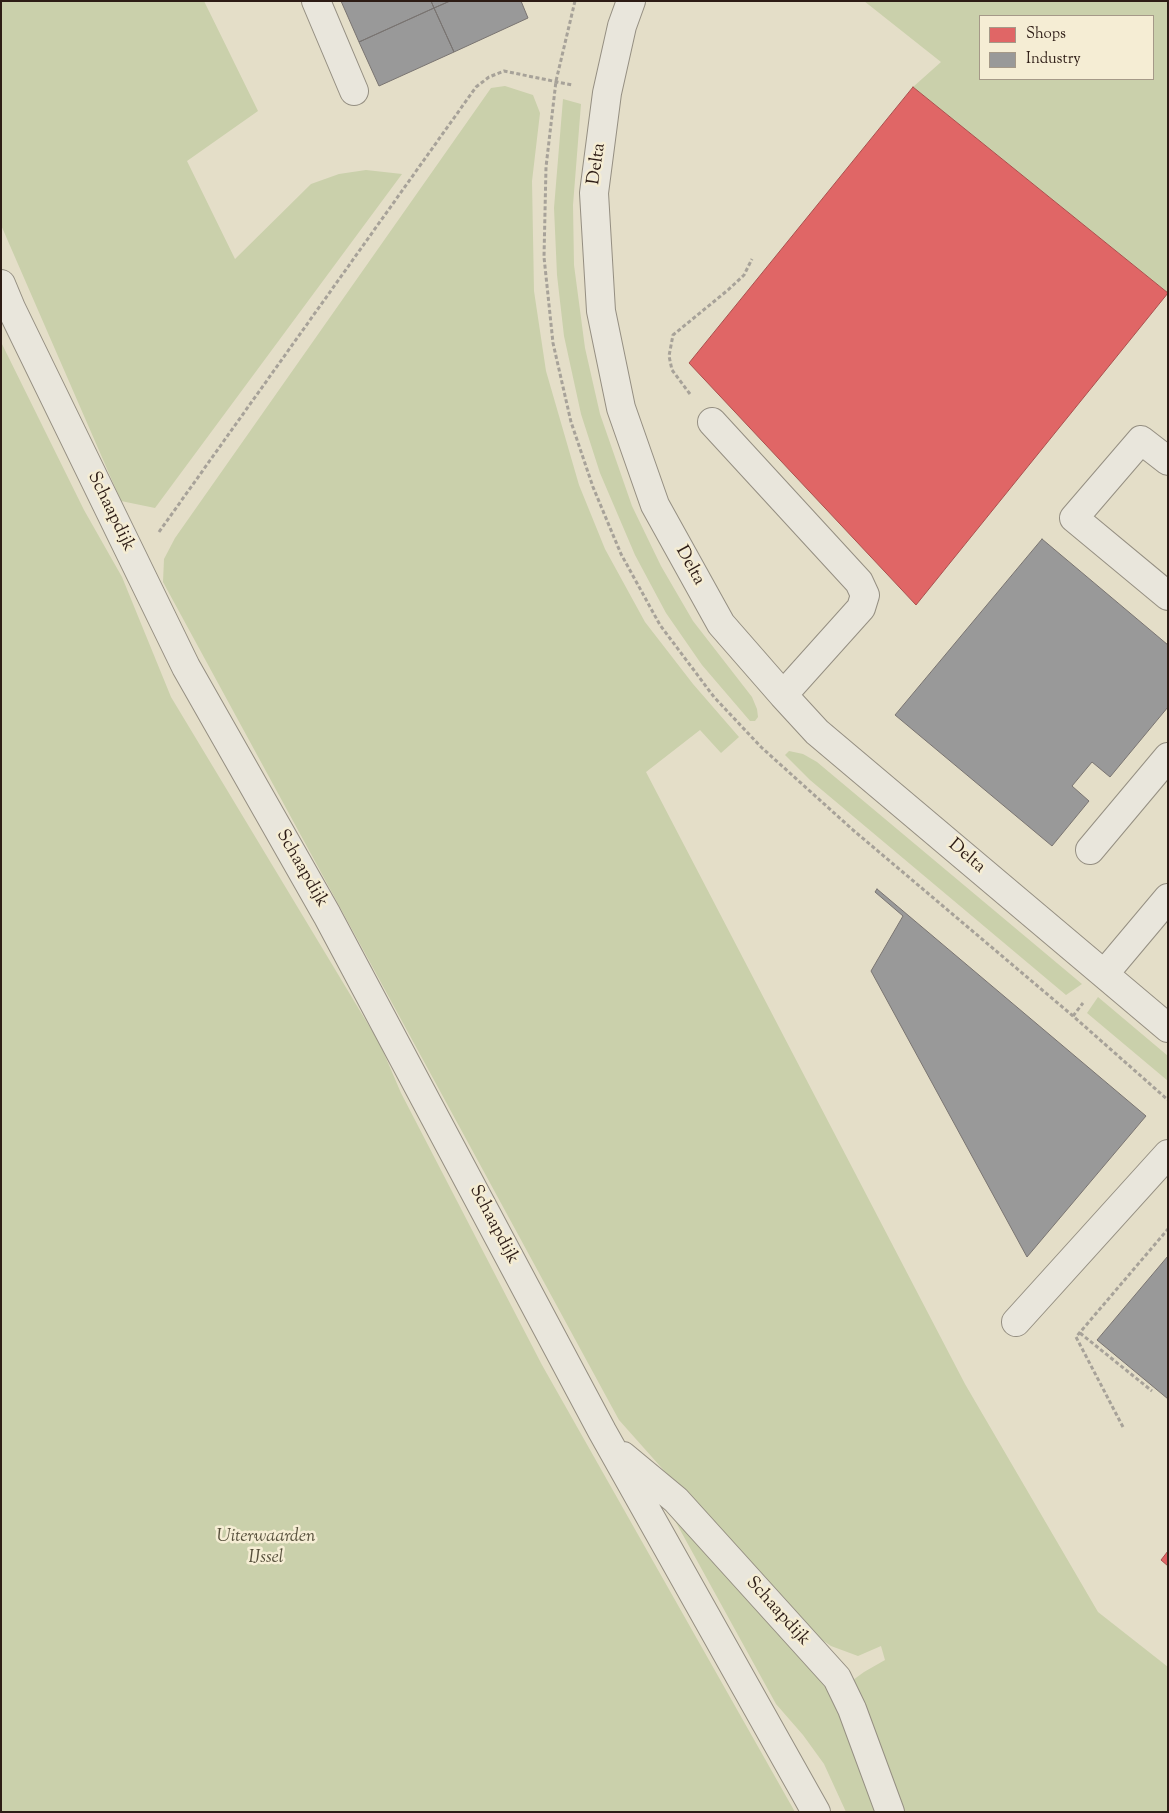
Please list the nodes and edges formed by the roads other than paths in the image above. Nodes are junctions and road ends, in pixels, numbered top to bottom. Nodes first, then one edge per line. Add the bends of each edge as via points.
1 (316, 1) edge
2 (631, 1) edge
3 (354, 91) dead end
4 (1, 284) edge
5 (712, 422) road end
6 (1168, 461) edge
7 (1168, 596) edge
8 (783, 695) junction
9 (1168, 757) edge
10 (1090, 850) dead end
11 (1168, 898) edge
12 (1105, 974) junction
13 (1168, 1028) edge
14 (1168, 1154) edge
15 (1016, 1322) dead end
16 (612, 1448) junction
17 (816, 1812) edge
18 (890, 1812) edge

1 - 3 street
2 - 8 street, Delta via 607,93 594,193 601,312 621,408 655,505 721,624
4 - 16 street, Schaapdijk via 186,667 327,915
5 - 8 street via 858,582 865,595 861,608
6 - 7 street via 1141,440 1074,518
8 - 12 street, Delta via 817,732
9 - 10 street
11 - 12 street
12 - 13 street, Delta
14 - 15 street
16 - 17 street, Schaapdijk
16 - 18 street, Schaapdijk via 676,1500 836,1678 852,1709

